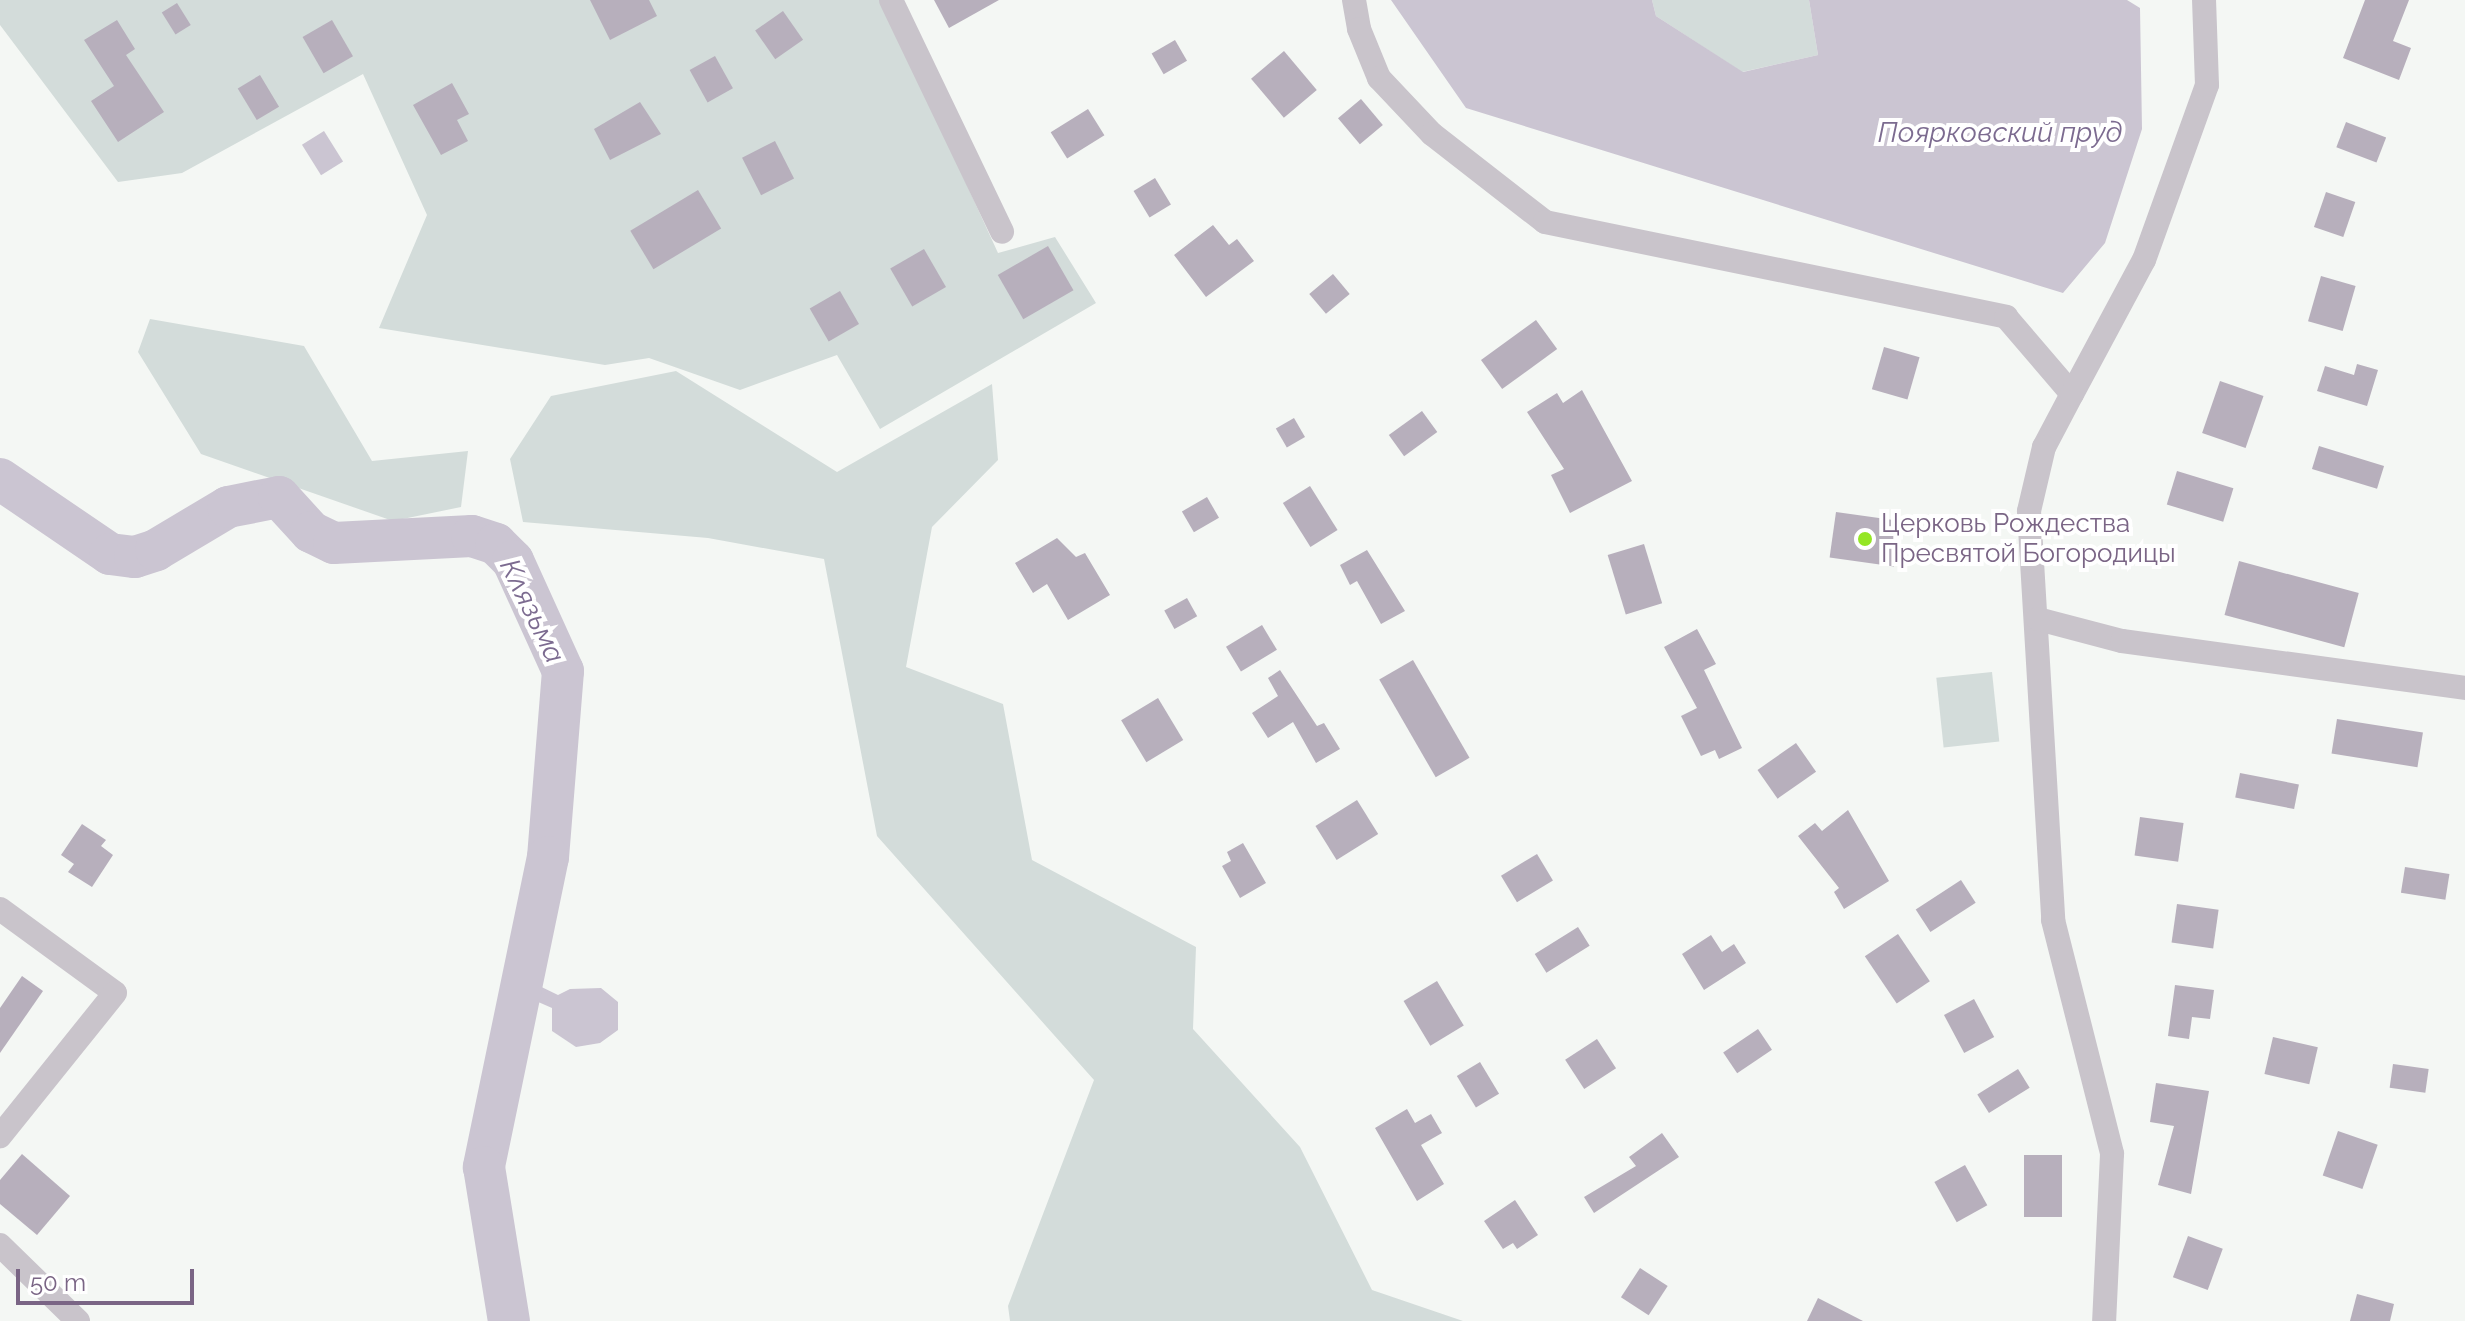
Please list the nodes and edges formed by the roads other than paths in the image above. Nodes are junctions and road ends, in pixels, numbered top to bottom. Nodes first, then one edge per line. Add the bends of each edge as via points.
1 (891, 0) edge
2 (1354, 0) edge
3 (2204, 0) edge
4 (1002, 232) dead end
5 (2072, 394) junction
6 (2038, 619) junction
7 (2465, 688) edge
8 (0, 909) edge
9 (0, 1136) edge
10 (0, 1245) edge
11 (78, 1321) edge
12 (2104, 1321) edge

1 - 4 street
2 - 5 street via 1359,29 1379,78 1432,134 1545,222 2006,317
3 - 5 street via 2207,85 2144,260
5 - 6 street via 2044,447 2029,511
6 - 7 street via 2122,641
6 - 12 street via 2053,920 2112,1154 2111,1260
8 - 9 street via 115,993
10 - 11 street

